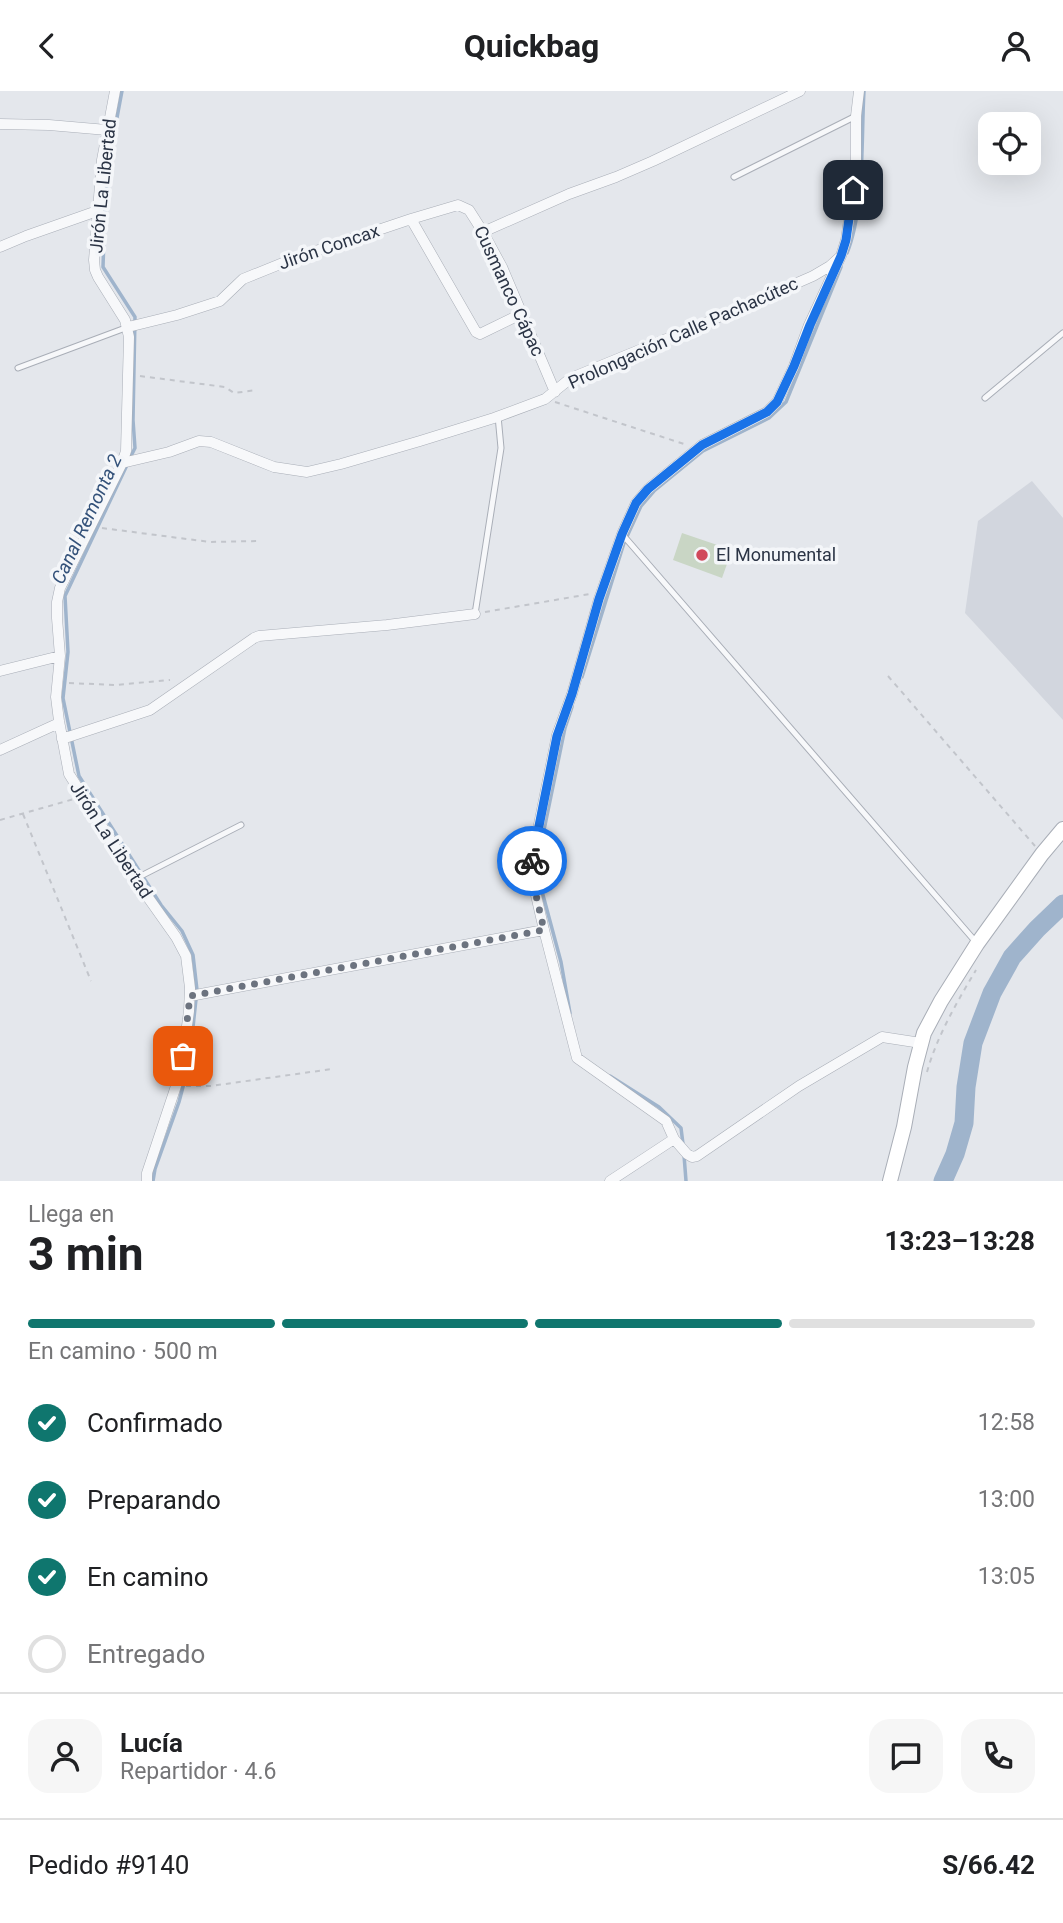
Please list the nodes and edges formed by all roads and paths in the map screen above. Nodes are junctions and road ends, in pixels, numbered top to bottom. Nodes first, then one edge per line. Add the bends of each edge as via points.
1 (115, 91) edge
2 (800, 91) edge
3 (859, 91) edge
4 (856, 116) junction
5 (0, 124) edge
6 (107, 130) junction
7 (734, 177) dead end
8 (97, 211) junction
9 (411, 219) junction
10 (483, 232) junction
11 (0, 247) edge
12 (841, 256) junction
13 (523, 313) junction
14 (128, 327) junction
15 (1063, 333) edge
16 (18, 368) dead end
17 (128, 375) junction
18 (257, 390) dead end
19 (555, 391) junction
20 (985, 398) dead end
21 (545, 399) junction
22 (498, 416) junction
23 (698, 449) junction
24 (122, 463) junction
25 (90, 526) junction
26 (622, 534) junction
27 (257, 541) dead end
28 (602, 592) junction
29 (475, 614) junction
30 (60, 656) junction
31 (0, 671) edge
32 (888, 676) dead end
33 (170, 680) dead end
34 (58, 683) junction
35 (59, 723) junction
36 (62, 739) junction
37 (0, 750) edge
38 (82, 797) junction
39 (23, 814) junction
40 (0, 820) edge
41 (241, 825) dead end
42 (1063, 829) edge
43 (1042, 854) junction
44 (135, 879) junction
45 (544, 930) junction
46 (977, 944) junction
47 (979, 965) dead end
48 (92, 981) dead end
49 (190, 996) junction
50 (921, 1043) junction
51 (332, 1069) dead end
52 (926, 1079) dead end
53 (177, 1085) junction
54 (674, 1139) junction
55 (147, 1181) edge
56 (610, 1181) edge
57 (890, 1181) edge

1 - 6 street, Jirón La Libertad
2 - 10 street via 653,161
3 - 4 street
4 - 7 lane
4 - 12 street via 856,171
5 - 6 street
6 - 8 street, Jirón La Libertad
8 - 11 street
8 - 14 street, Jirón La Libertad via 95,270
9 - 10 street, Cusmanco Cápac via 458,205 469,210
9 - 13 street via 478,333
9 - 14 street, Jirón Concax via 243,279 220,300
10 - 13 street, Cusmanco Cápac
12 - 19 street, Prolongación Calle Pachacútec via 813,276 571,378
12 - 23 street via 777,402
13 - 19 street, Cusmanco Cápac
14 - 16 lane
14 - 17 street, Jirón La Libertad
15 - 20 lane
17 - 18 path via 225,387 234,393
17 - 24 street, Jirón La Libertad
19 - 21 street, Prolongación Calle Pachacútec
21 - 22 street, Prolongación Calle Pachacútec
21 - 23 path
22 - 24 street, Prolongación Calle Pachacútec via 307,472 274,467 200,441
22 - 29 lane via 501,448
23 - 26 street via 648,489
24 - 25 street, Jirón La Libertad
25 - 27 path via 210,542
25 - 30 street, Jirón La Libertad via 60,588
26 - 28 street
26 - 46 lane
28 - 29 path
28 - 45 street via 557,736 530,869
29 - 36 street via 259,636 150,710
30 - 31 street
30 - 34 street, Jirón La Libertad
32 - 43 path
33 - 34 path via 115,685
34 - 35 street, Jirón La Libertad
35 - 36 street, Jirón La Libertad
35 - 37 street
36 - 38 street, Jirón La Libertad via 69,774
38 - 39 path
38 - 44 street, Jirón La Libertad
39 - 40 path
39 - 48 path
41 - 44 lane
42 - 43 main road
43 - 46 main road
44 - 49 street, Jirón La Libertad via 186,956
45 - 49 street
45 - 54 street via 577,1058 666,1121
46 - 50 main road
47 - 52 path via 938,1043
49 - 53 street, Jirón La Libertad
50 - 54 street via 882,1037 799,1086 698,1156 687,1154
50 - 57 main road
51 - 53 path via 211,1086
53 - 55 street, Jirón La Libertad
54 - 56 street

